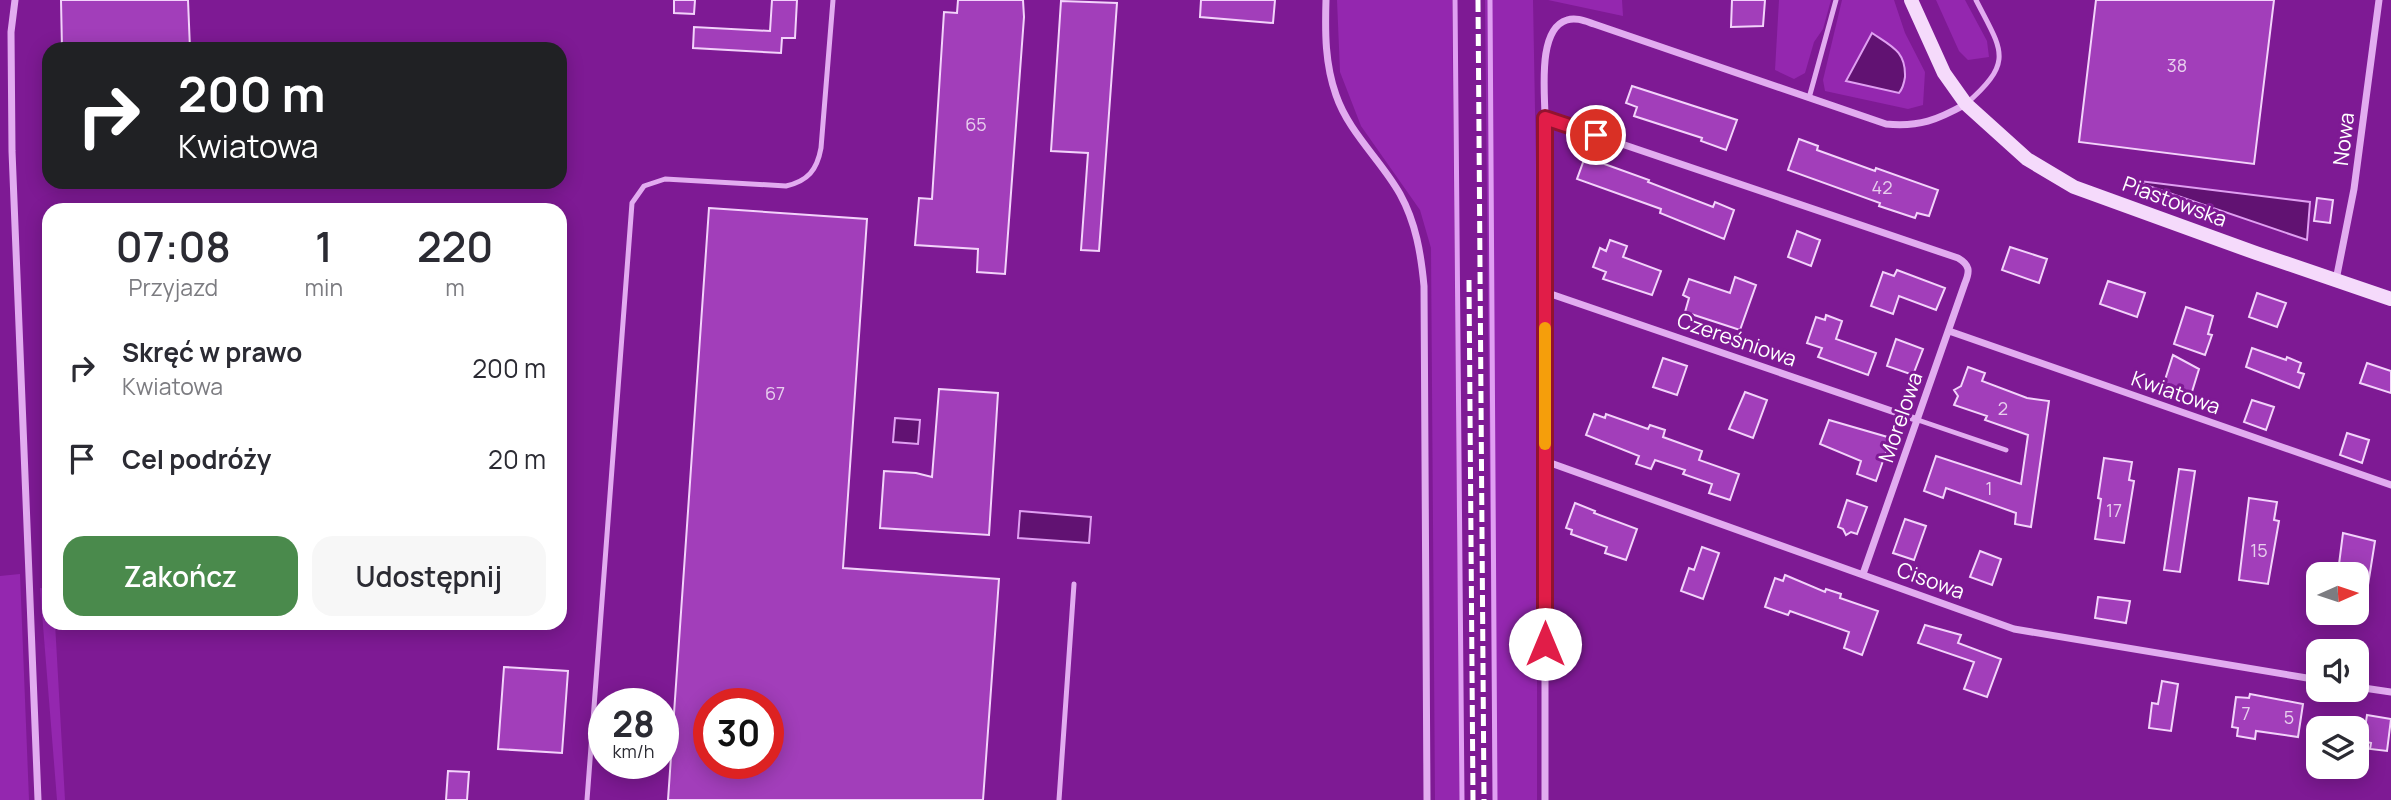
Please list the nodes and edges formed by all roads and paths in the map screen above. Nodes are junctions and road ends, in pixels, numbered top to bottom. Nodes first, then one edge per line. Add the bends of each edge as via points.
1 (15, 0) edge
2 (833, 0) edge
3 (1326, 0) edge
4 (1836, 0) edge
5 (1911, 0) edge
6 (1976, 0) edge
7 (2379, 0) edge
8 (1809, 98) junction
9 (1966, 104) junction
10 (1545, 118) junction
11 (2336, 281) junction
12 (1545, 292) junction
13 (2391, 299) edge
14 (1948, 331) junction
15 (1918, 420) junction
16 (2006, 450) dead end
17 (1545, 461) junction
18 (2391, 485) edge
19 (1863, 574) junction
20 (1074, 584) dead end
21 (2306, 678) edge
22 (2369, 689) edge
23 (2391, 692) edge
24 (38, 800) edge
25 (587, 800) edge
26 (1059, 800) edge
27 (1427, 800) edge
28 (1545, 800) edge

1 - 24 street via 12,151
2 - 25 lane via 821,149 812,173 800,183 786,186 664,179 644,186 632,203
3 - 27 street via 1325,43 1336,97 1399,193 1422,261
4 - 8 lane
5 - 9 street, Piastowska via 1944,74
6 - 9 lane via 2000,47 2000,60 1998,70
7 - 11 street, Nowa via 2354,189
8 - 9 street via 1886,124 1903,125 1941,118
8 - 10 street via 1576,19 1555,27 1546,43
9 - 11 street, Piastowska via 2027,159 2074,187
10 - 12 street
10 - 14 street, Morelowa via 1958,258 1969,271
11 - 13 street, Piastowska
12 - 15 street, Czereśniowa
12 - 17 street
14 - 15 street, Morelowa
14 - 18 street, Kwiatowa
15 - 16 lane
15 - 19 street, Morelowa
17 - 19 street, Cisowa
17 - 28 street
19 - 21 street, Cisowa via 2014,629
20 - 26 lane
22 - 23 street

